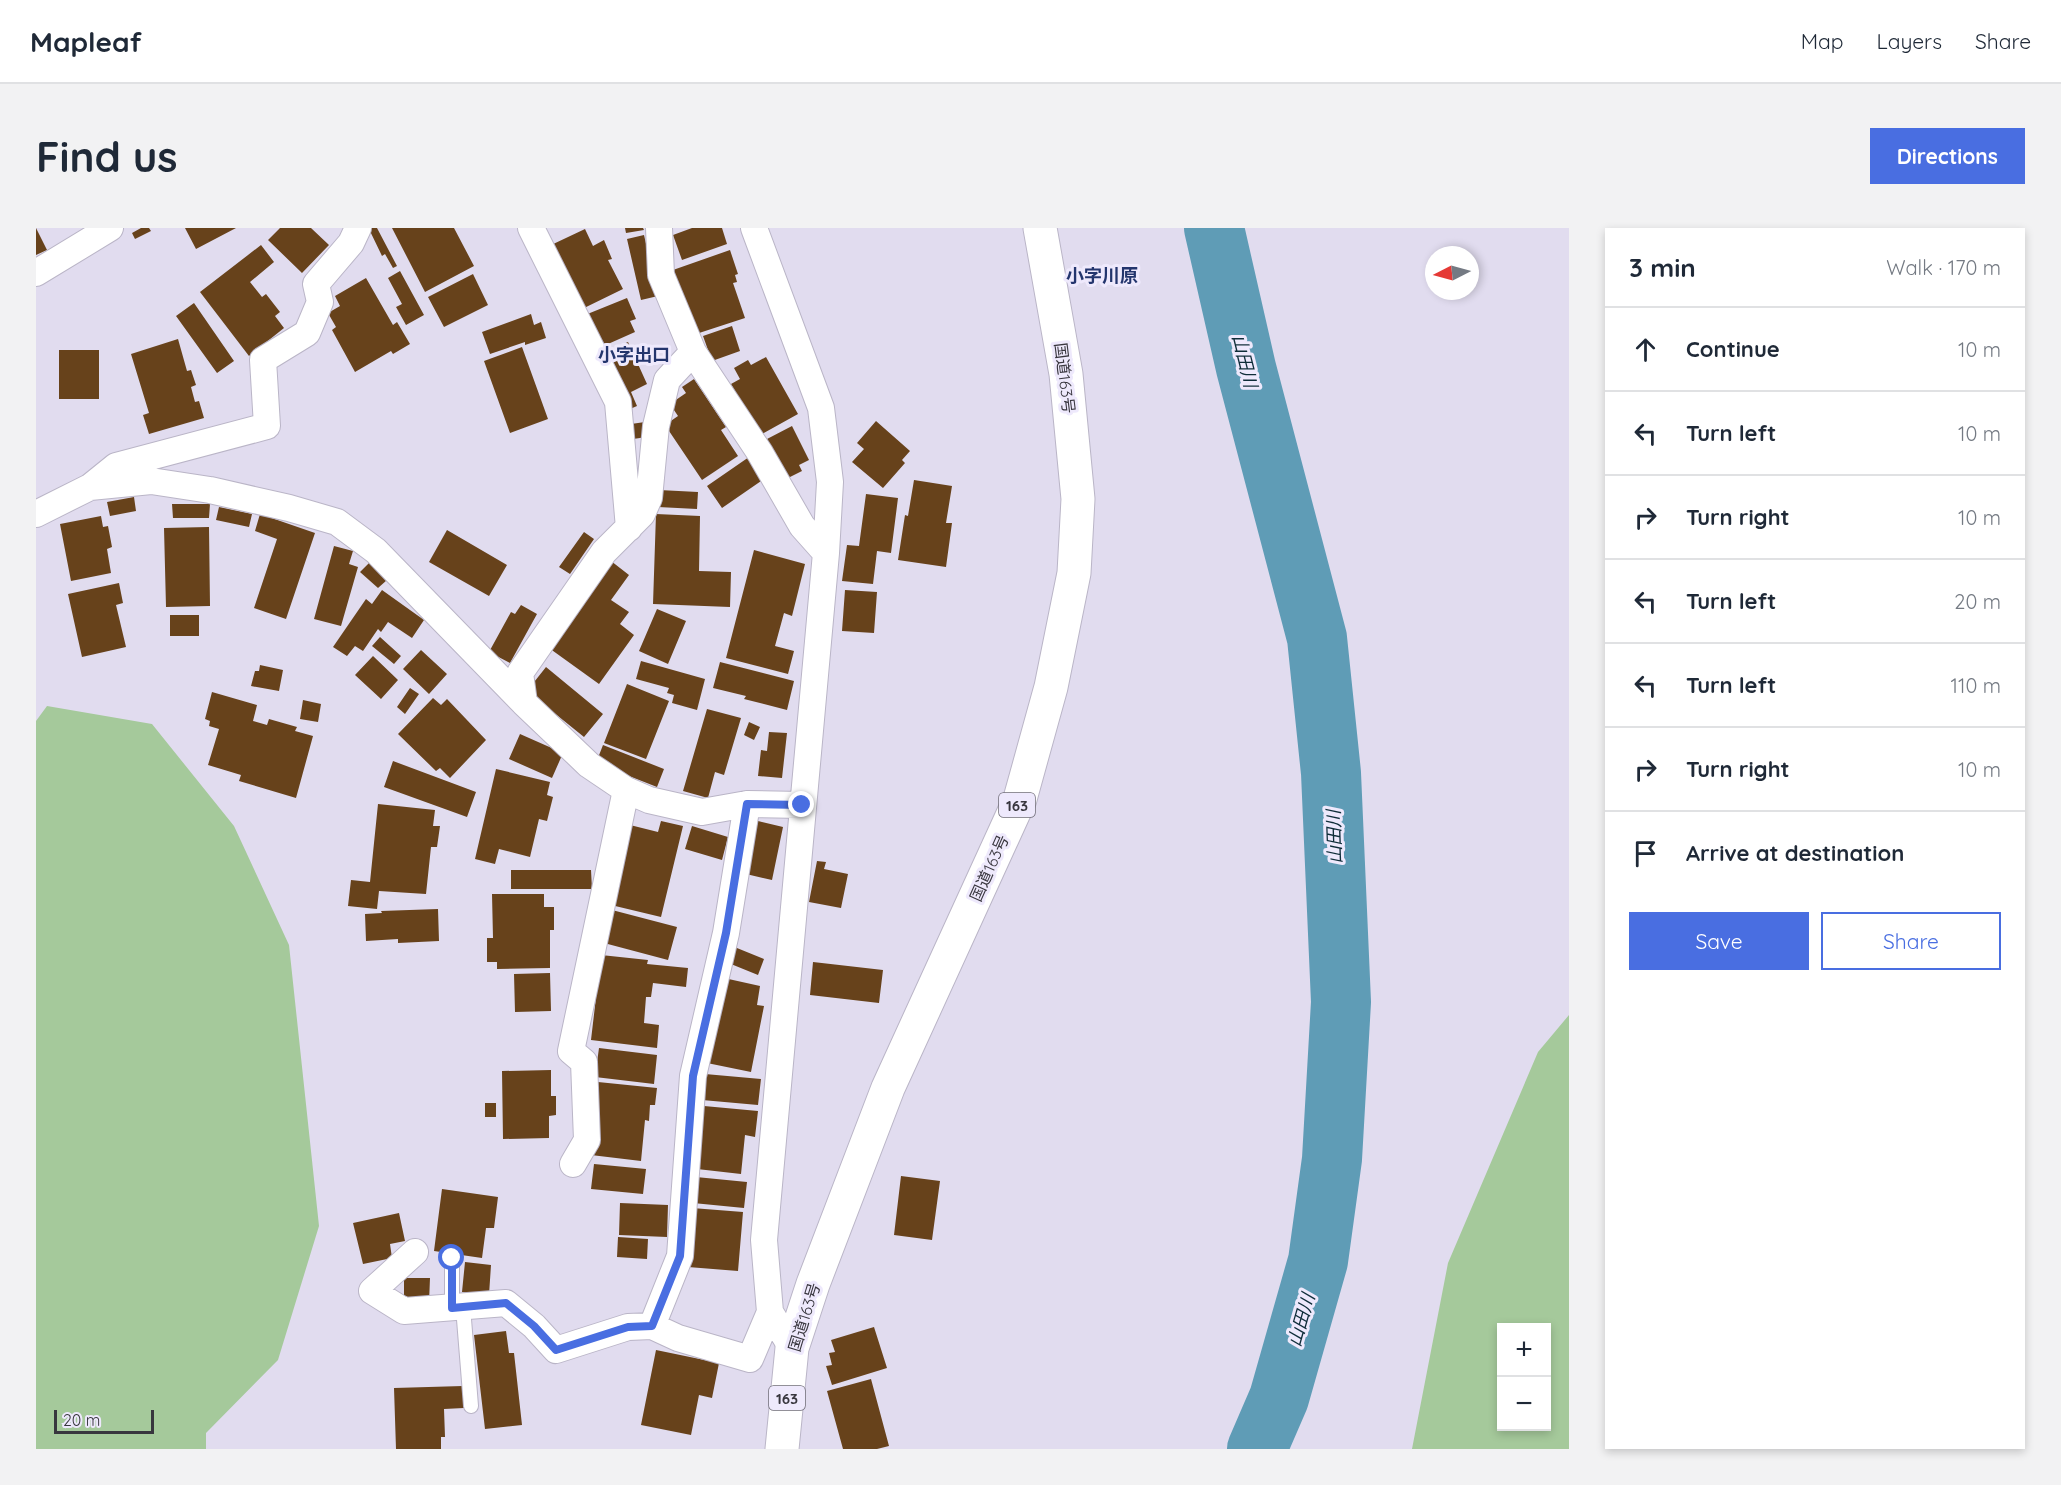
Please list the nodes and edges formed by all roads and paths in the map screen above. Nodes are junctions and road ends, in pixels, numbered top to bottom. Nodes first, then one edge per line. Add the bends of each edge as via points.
1 (110, 228) edge
2 (358, 228) edge
3 (531, 228) edge
4 (658, 228) edge
5 (754, 228) edge
6 (1040, 228) edge
7 (36, 273) edge
8 (693, 352) junction
9 (90, 487) junction
10 (36, 514) edge
11 (629, 528) junction
12 (826, 553) junction
13 (524, 702) junction
14 (626, 790) junction
15 (747, 804) junction
16 (802, 805) junction
17 (573, 1164) dead end
18 (415, 1252) dead end
19 (452, 1258) dead end
20 (458, 1307) junction
21 (770, 1312) junction
22 (652, 1326) junction
23 (792, 1348) junction
24 (471, 1406) dead end
25 (782, 1449) edge

1 - 7 street
2 - 9 street via 351,243 315,284 320,302 307,333 263,360 267,426 116,466
3 - 11 street via 618,402
4 - 8 street via 661,275
5 - 12 street via 821,408 830,482
6 - 23 highway, 国道163号 / 163 via 1066,374 1078,500 1074,573 1051,687 1020,799 888,1088
8 - 11 street via 667,380 656,426 649,498 642,514
8 - 12 street via 760,453 802,526
9 - 10 street
9 - 13 street via 161,482 210,490 337,522 376,551
11 - 13 street via 604,552 520,673
12 - 16 street
13 - 14 street via 589,765
14 - 15 street via 649,800 702,812
14 - 17 street via 572,1051 584,1062 586,1140
15 - 16 street
15 - 22 street via 726,933 693,1076 680,1256
16 - 21 street via 764,1240
18 - 20 street via 372,1291 404,1311
19 - 20 lane
20 - 22 street via 506,1303 556,1350 628,1327
20 - 24 lane
21 - 22 street via 750,1359 678,1338
21 - 23 street
23 - 25 highway, 国道163号 / 163

